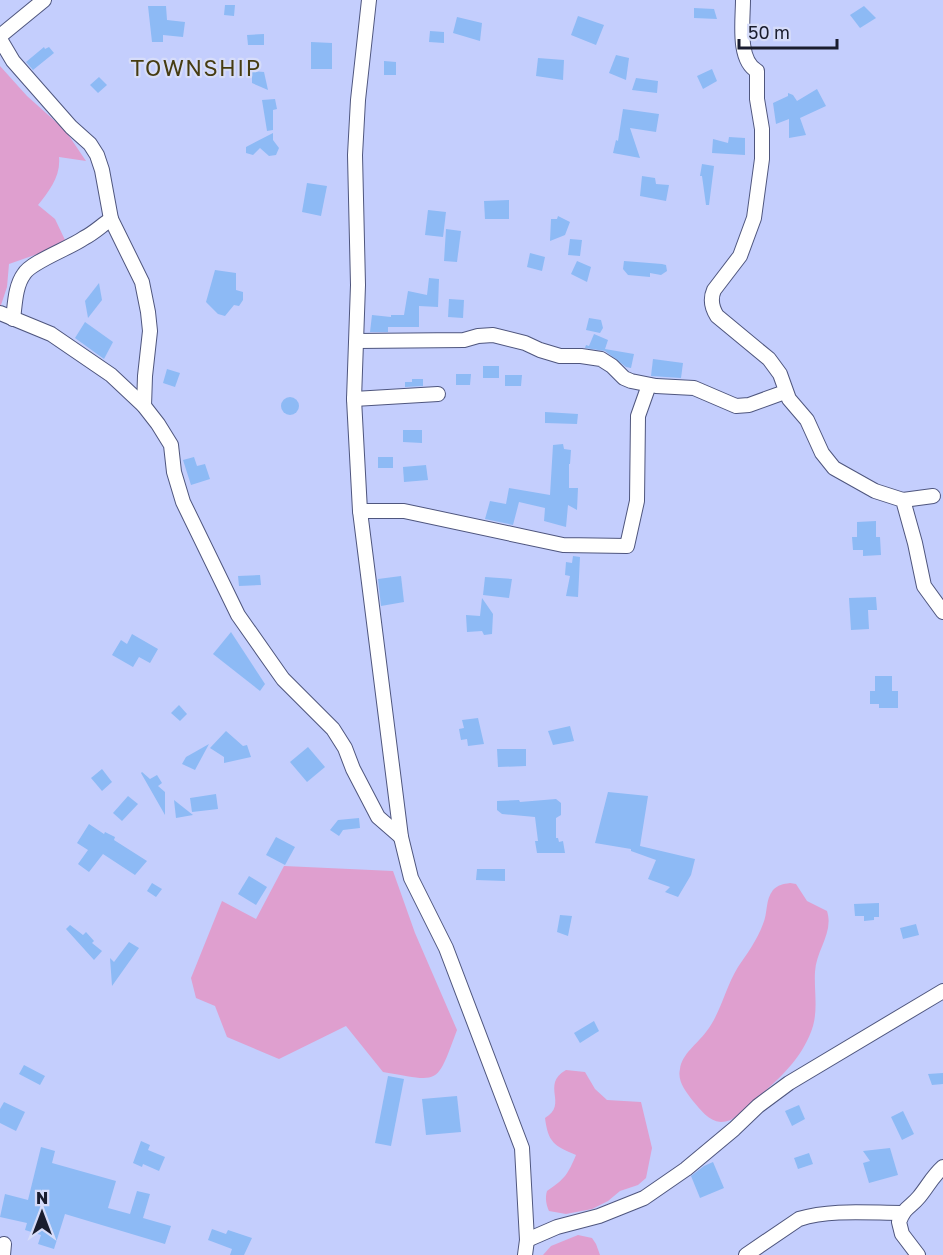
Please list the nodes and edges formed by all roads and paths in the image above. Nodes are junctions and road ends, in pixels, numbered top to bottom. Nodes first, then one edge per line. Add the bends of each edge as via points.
1 (44, 0) edge
2 (369, 0) edge
3 (743, 0) edge
4 (0, 38) edge
5 (111, 219) junction
6 (0, 313) edge
7 (13, 319) junction
8 (357, 340) junction
9 (649, 385) junction
10 (785, 392) junction
11 (438, 394) dead end
12 (354, 399) junction
13 (144, 406) junction
14 (933, 496) dead end
15 (903, 500) junction
16 (360, 511) junction
17 (943, 612) edge
18 (401, 837) junction
19 (943, 991) edge
20 (943, 1167) edge
21 (902, 1213) junction
22 (527, 1240) junction
23 (525, 1255) edge
24 (746, 1255) edge
25 (918, 1255) edge

1 - 4 street
2 - 8 street via 355,155
3 - 10 street via 743,51 749,66 757,71 761,164 754,218 744,249 716,286 712,301 717,316 769,359 780,374
4 - 5 street via 18,68 97,155
5 - 7 street via 25,271
5 - 13 street via 142,282 148,312
6 - 7 street
7 - 13 street via 51,334 111,375
8 - 9 street via 464,340 494,335 560,356 601,359 624,378
8 - 12 street
9 - 10 street via 693,388 736,406
9 - 16 street via 638,416 637,501 627,546 562,544 404,511
10 - 15 street via 807,420 822,453 834,468 875,491
11 - 12 street
12 - 16 street
13 - 18 street via 171,445 183,502 238,615 283,679 333,729 378,817
14 - 15 street
15 - 17 street via 924,586
16 - 18 street
18 - 22 street via 411,878 446,948 522,1148
19 - 22 street via 789,1083 686,1169 644,1198
20 - 21 street
21 - 24 street via 808,1216
21 - 25 street via 902,1234
22 - 23 street

